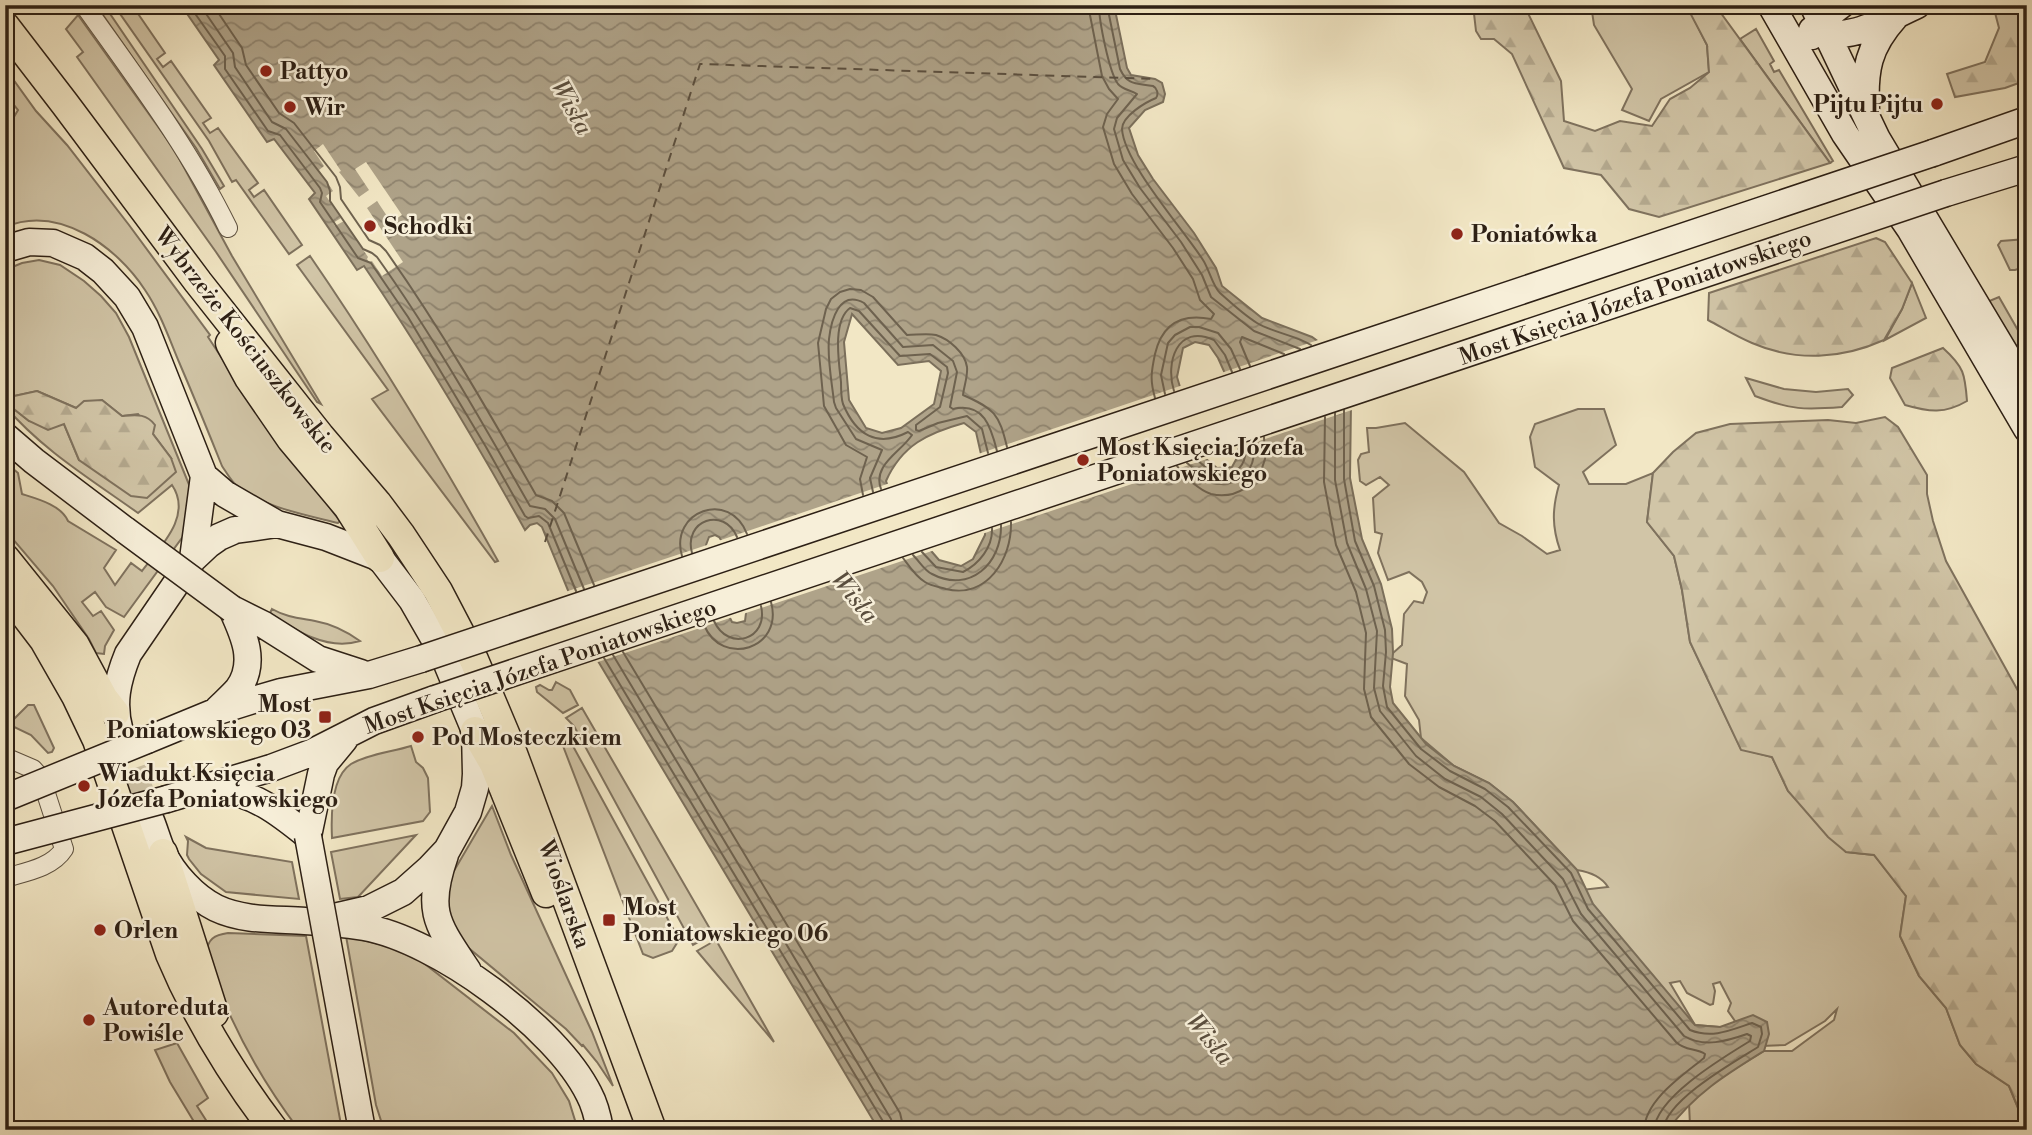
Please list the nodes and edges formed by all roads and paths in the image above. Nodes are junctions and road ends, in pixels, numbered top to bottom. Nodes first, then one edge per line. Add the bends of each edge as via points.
1 (84, 5) edge
2 (1771, 5) edge
3 (1907, 10) edge
4 (1823, 19) edge
5 (5, 26) edge
6 (1807, 67) junction
7 (1866, 115) junction
8 (2027, 120) edge
9 (2027, 168) edge
10 (228, 228) dead end
11 (5, 249) edge
12 (198, 282) junction
13 (1970, 312) junction
14 (2027, 390) edge
15 (2027, 429) edge
16 (5, 436) edge
17 (204, 476) junction
18 (277, 524) junction
19 (5, 558) edge
20 (380, 558) junction
21 (193, 559) junction
22 (5, 589) edge
23 (232, 609) junction
24 (474, 660) joint
25 (369, 676) junction
26 (215, 712) junction
27 (117, 723) joint
28 (475, 731) junction
29 (350, 733) junction
30 (5, 757) edge
31 (213, 786) junction
32 (5, 798) edge
33 (139, 825) junction
34 (309, 836) junction
35 (5, 842) edge
36 (447, 850) junction
37 (163, 853) junction
38 (5, 878) edge
39 (317, 921) junction
40 (471, 975) junction
41 (614, 1030) junction
42 (241, 1082) junction
43 (274, 1130) edge
44 (362, 1130) edge
45 (600, 1130) edge
46 (652, 1130) edge

1 - 10 street via 170,125
2 - 4 main road
2 - 6 main road
3 - 4 main road via 1846,35
3 - 7 main road via 1882,31 1873,47 1867,66
4 - 6 main road via 1810,43
4 - 7 main road
5 - 12 main road, Wybrzeże Kościuszkowskie
6 - 13 main road via 1845,134
7 - 13 main road
8 - 25 main road, Most Księcia Józefa Poniatowskiego, bridge
9 - 29 main road, Most Księcia Józefa Poniatowskiego, bridge via 435,699
11 - 17 main road via 29,242 53,243 85,257 116,283 145,327
12 - 20 main road via 249,379 290,439 365,531
12 - 24 main road, Wybrzeże Kościuszkowskie via 401,535
13 - 14 main road
13 - 15 main road
16 - 23 main road, bridge
17 - 18 main road via 225,494
17 - 21 main road
18 - 20 main road
18 - 21 main road via 235,530
19 - 27 main road via 75,645
20 - 28 main road via 428,626
21 - 27 main road via 128,654 118,684
22 - 33 main road via 44,640 76,696
23 - 25 main road via 318,659
23 - 26 main road via 248,660 239,688
24 - 41 main road, Wioślarska via 565,890
25 - 26 main road, Most Księcia Józefa Poniatowskiego via 281,692
26 - 32 main road, Most Księcia Józefa Poniatowskiego, bridge
28 - 36 main road via 475,788
28 - 41 main road via 494,764 579,975
29 - 31 main road, Most Księcia Józefa Poniatowskiego via 311,753
29 - 34 main road via 325,763
30 - 38 street via 33,769 41,778 64,849 45,865
31 - 34 main road via 256,799
31 - 35 main road, Most Księcia Józefa Poniatowskiego, bridge
33 - 37 main road
33 - 42 main road via 170,954 198,1013
34 - 44 main road, bridge
36 - 39 main road via 387,901
36 - 40 main road via 437,881 436,911 440,928
37 - 39 main road via 183,882 216,908 240,916
37 - 42 main road via 200,973
39 - 40 main road via 390,933
40 - 45 main road via 538,1028 575,1072 593,1103
41 - 46 main road, Wioślarska
42 - 43 main road

